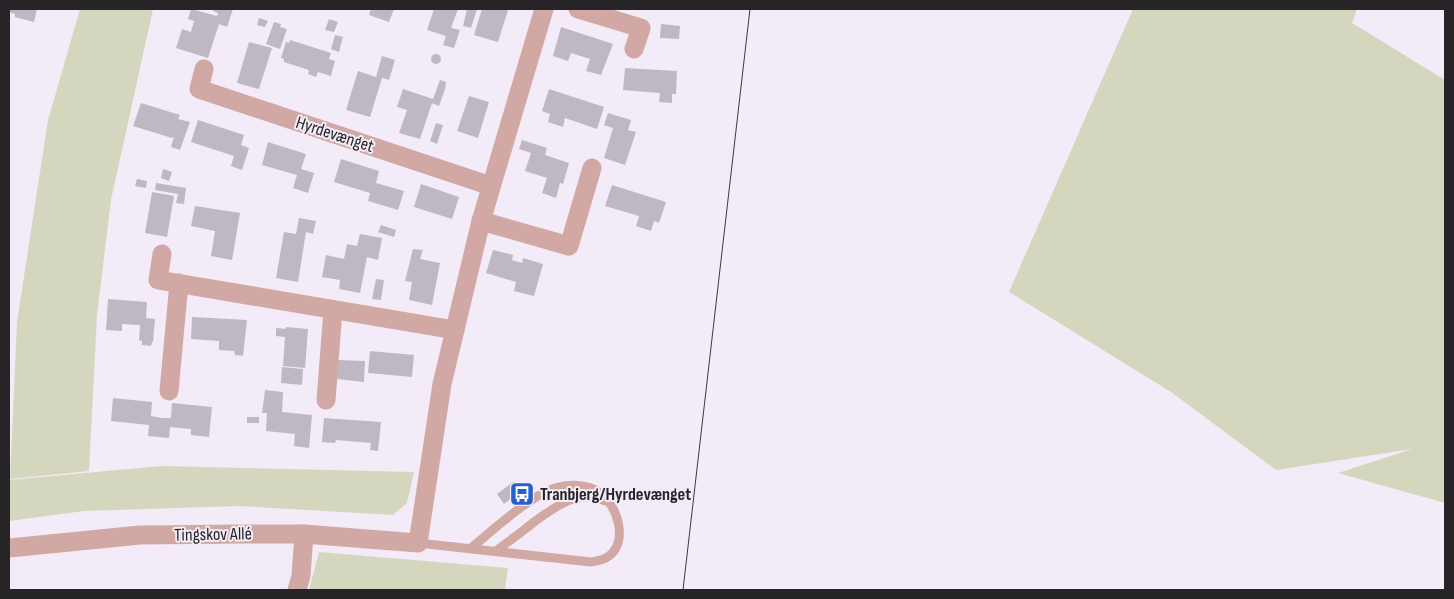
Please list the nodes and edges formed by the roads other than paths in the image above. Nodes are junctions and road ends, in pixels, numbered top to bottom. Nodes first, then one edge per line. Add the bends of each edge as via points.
1 (544, 9) edge
2 (578, 9) edge
3 (634, 49) dead end
4 (204, 70) dead end
5 (592, 168) dead end
6 (490, 186) junction
7 (481, 221) junction
8 (162, 254) dead end
9 (179, 283) junction
10 (334, 310) junction
11 (455, 330) junction
12 (168, 391) dead end
13 (326, 400) dead end
14 (610, 502) junction
15 (304, 534) junction
16 (418, 543) junction
17 (9, 548) edge
18 (471, 548) junction
19 (496, 551) junction
20 (297, 590) edge

1 - 6 street
2 - 3 street via 641,28
4 - 6 street, Hyrdevænget via 199,89
5 - 7 street via 569,246
6 - 7 street
7 - 11 street
8 - 9 street via 158,280
9 - 10 street
9 - 12 street
10 - 11 street
10 - 13 street
11 - 16 street via 442,384
14 - 18 lane via 585,486 554,488 539,495
14 - 19 lane via 590,496 555,506
14 - 19 lane via 616,514 619,535 614,550 601,560 591,562
15 - 16 street, Tingskov Allé
15 - 17 street, Tingskov Allé via 140,535
15 - 20 street
16 - 18 lane
18 - 19 lane

